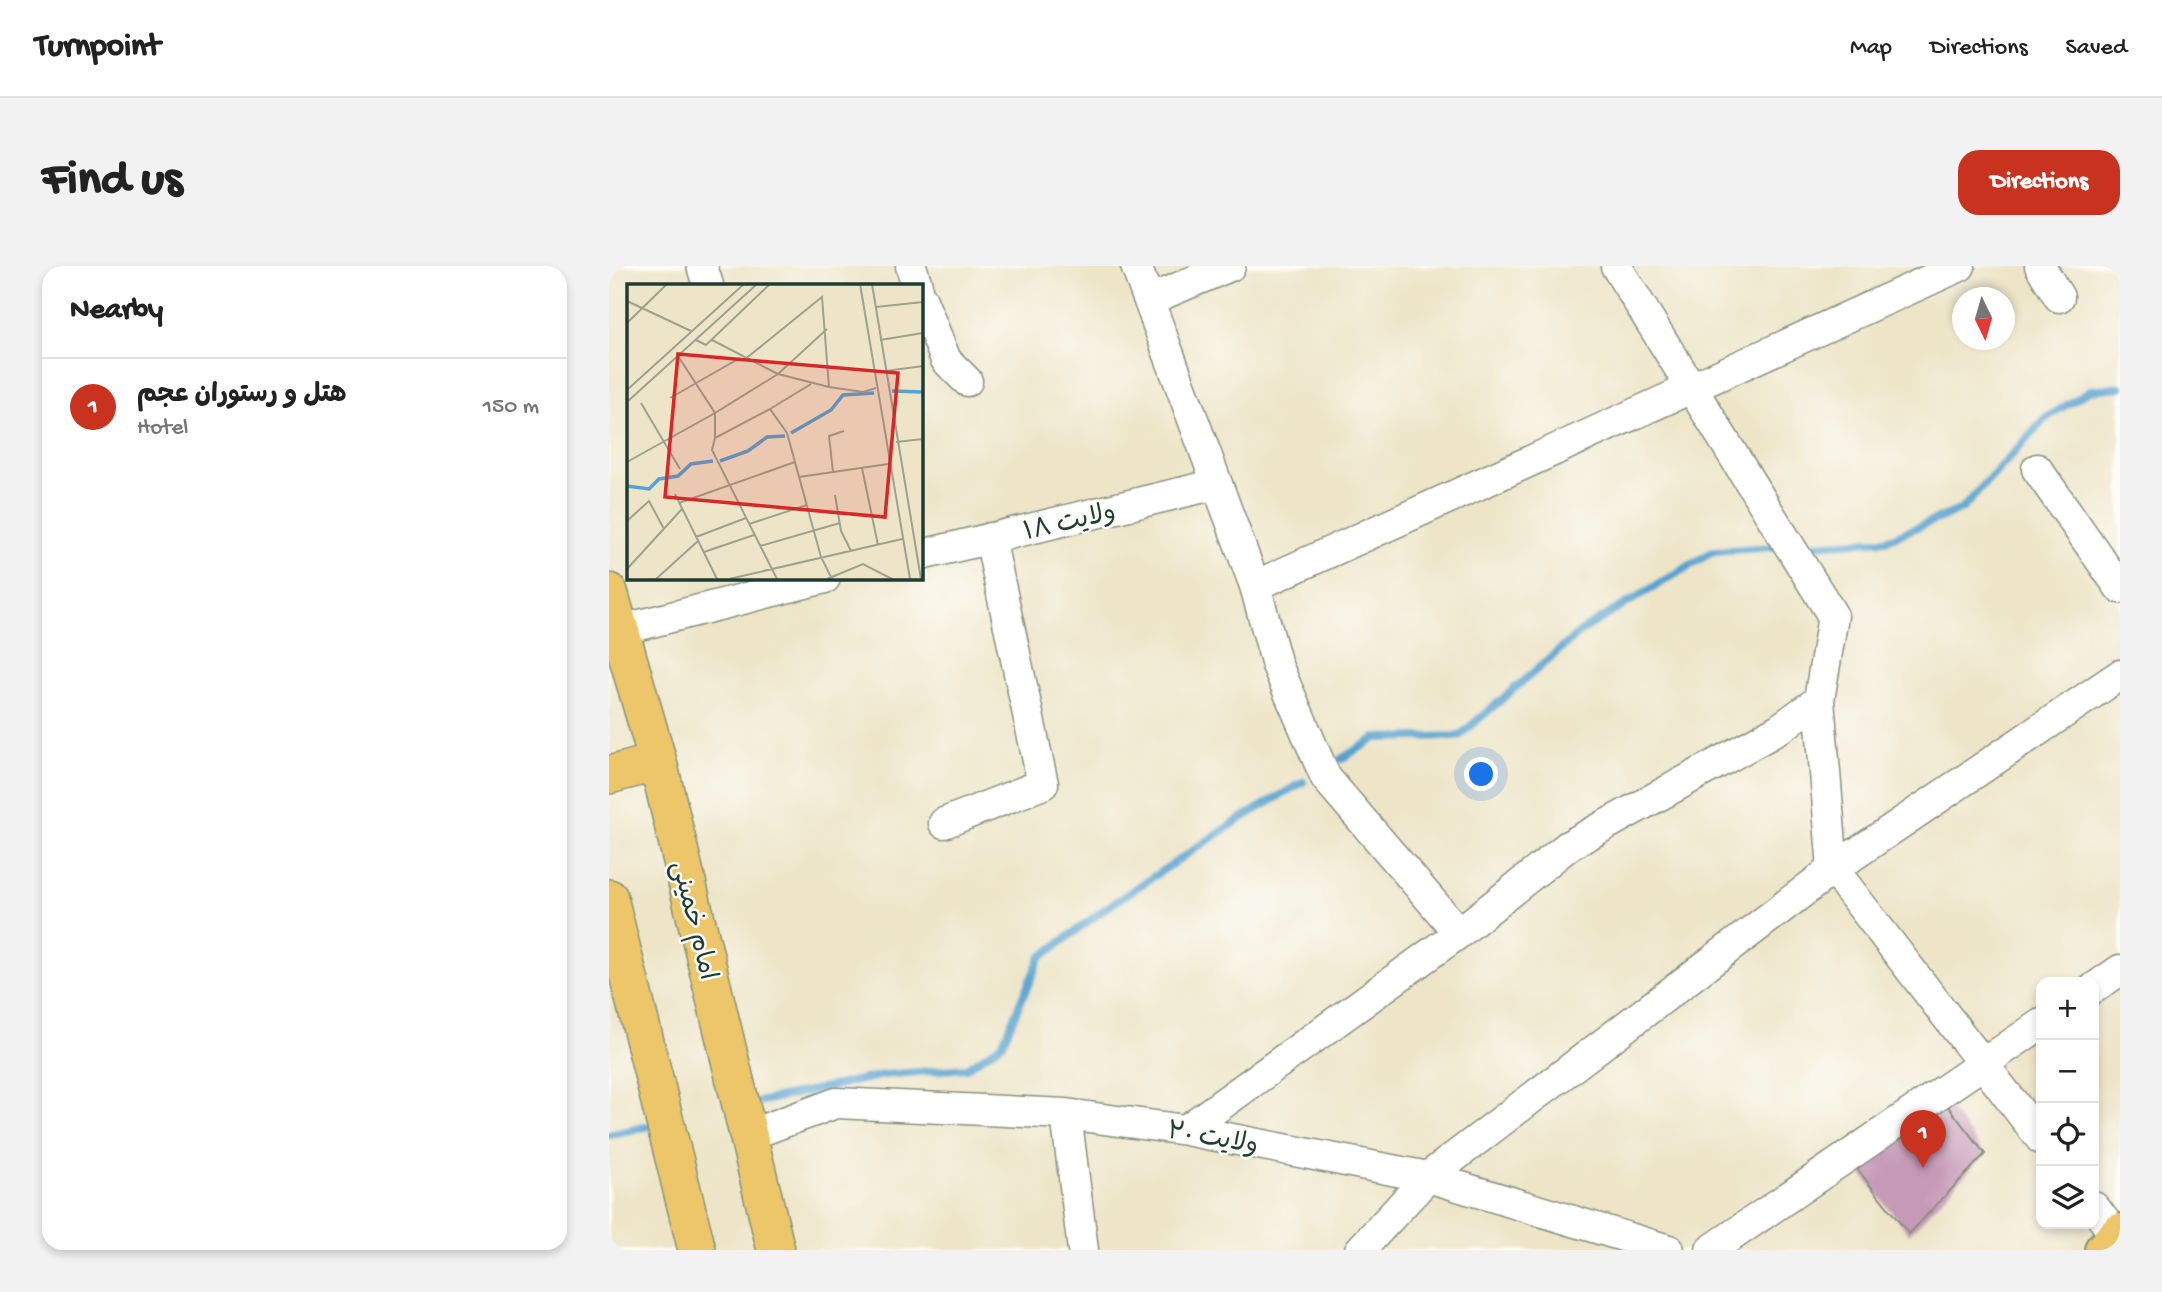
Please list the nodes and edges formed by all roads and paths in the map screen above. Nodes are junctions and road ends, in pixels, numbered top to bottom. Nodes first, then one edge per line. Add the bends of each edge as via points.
1 (702, 266) edge
2 (911, 266) edge
3 (1136, 266) edge
4 (1230, 266) edge
5 (1616, 266) edge
6 (1959, 266) edge
7 (2040, 266) edge
8 (708, 284) edge
9 (917, 284) edge
10 (2059, 297) dead end
11 (922, 300) edge
12 (1149, 300) junction
13 (967, 381) dead end
14 (1691, 388) junction
15 (2037, 469) dead end
16 (1217, 484) junction
17 (990, 538) junction
18 (922, 555) edge
19 (806, 580) edge
20 (1255, 586) junction
21 (2120, 588) edge
22 (609, 592) edge
23 (619, 630) junction
24 (2120, 675) edge
25 (1819, 700) junction
26 (658, 762) junction
27 (609, 775) edge
28 (944, 823) dead end
29 (1833, 869) junction
30 (609, 898) edge
31 (1459, 933) junction
32 (2120, 970) edge
33 (2099, 985) edge
34 (2036, 1027) edge
35 (1983, 1064) junction
36 (1066, 1114) junction
37 (1186, 1130) junction
38 (2036, 1133) edge
39 (749, 1135) junction
40 (1428, 1177) junction
41 (2099, 1215) edge
42 (2114, 1240) edge
43 (1664, 1249) edge
44 (697, 1250) edge
45 (776, 1250) edge
46 (1083, 1250) edge
47 (1360, 1250) edge
48 (1711, 1250) edge

1 - 8 street
2 - 9 street
3 - 12 street
4 - 12 street
5 - 14 street
6 - 14 street
7 - 10 street
11 - 13 street via 946,360
12 - 16 street
14 - 20 street
14 - 25 street via 1833,616
15 - 21 street
16 - 17 street, ولایت ۱۸
16 - 20 street
17 - 18 street, ولایت ۱۸
17 - 28 street via 1043,784
19 - 23 street
20 - 31 street via 1277,665 1326,778
22 - 23 main road, امام خمینی
23 - 26 main road, امام خمینی
24 - 29 street
25 - 29 street
25 - 31 street via 1779,729 1568,846
26 - 27 main road
26 - 39 main road, امام خمینی
29 - 35 street
29 - 40 street
30 - 44 main road
31 - 37 street
32 - 33 street
34 - 35 street
35 - 38 street
35 - 48 street
36 - 37 street, ولایت ۲۰
36 - 39 street, ولایت ۲۰ via 836,1103
36 - 46 street
37 - 40 street, ولایت ۲۰
39 - 45 main road, امام خمینی
40 - 43 street, ولایت ۲۰
40 - 47 street
41 - 42 street

